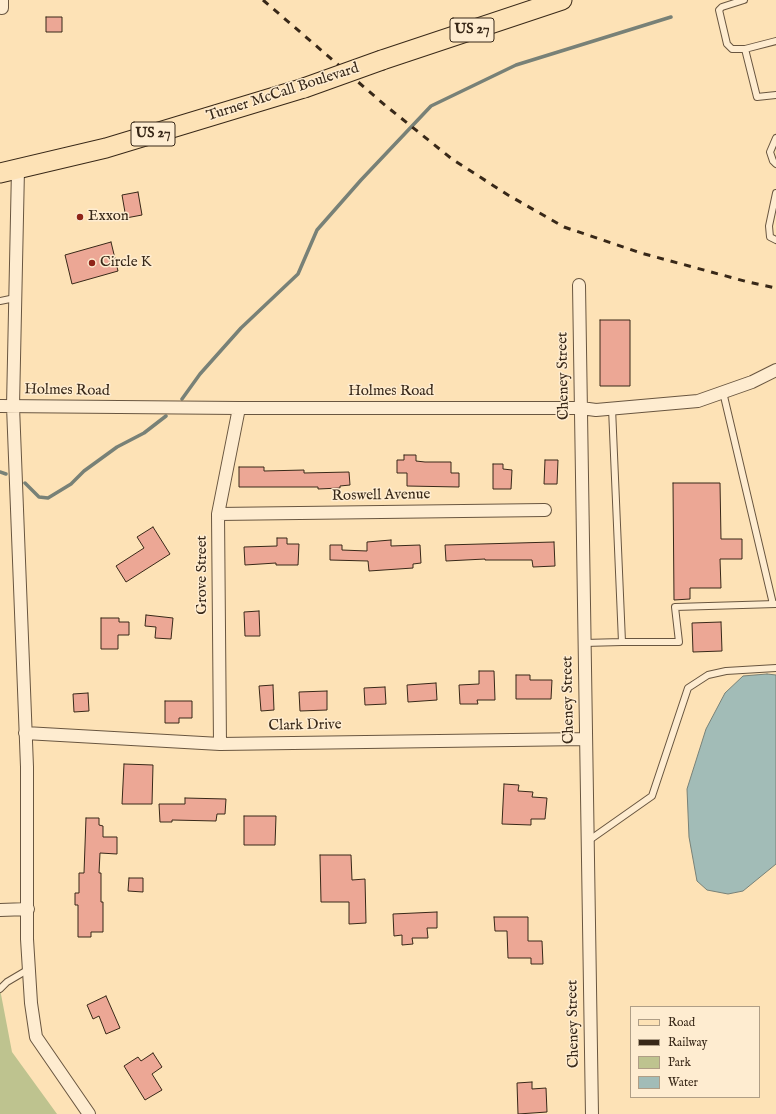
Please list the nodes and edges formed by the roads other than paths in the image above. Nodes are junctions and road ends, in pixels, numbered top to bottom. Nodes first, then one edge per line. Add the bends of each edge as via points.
1 (562, 0) edge
2 (744, 0) edge
3 (776, 41) edge
4 (745, 49) junction
5 (776, 95) edge
6 (776, 138) edge
7 (776, 164) edge
8 (18, 169) junction
9 (0, 173) edge
10 (776, 193) edge
11 (769, 226) junction
12 (776, 229) edge
13 (776, 240) edge
14 (579, 285) dead end
15 (15, 298) junction
16 (0, 301) edge
17 (776, 370) edge
18 (723, 392) junction
19 (0, 406) edge
20 (13, 406) junction
21 (239, 408) junction
22 (581, 408) junction
23 (612, 408) junction
24 (545, 510) dead end
25 (218, 514) junction
26 (774, 604) edge
27 (584, 642) junction
28 (622, 642) junction
29 (776, 668) edge
30 (25, 733) junction
31 (585, 739) junction
32 (220, 744) junction
33 (587, 842) junction
34 (28, 909) junction
35 (0, 910) edge
36 (29, 970) junction
37 (0, 989) edge
38 (89, 1114) edge
39 (592, 1114) edge

1 - 8 main road, Turner McCall Boulevard / US 27, bridge via 304,88 106,148
2 - 4 lane via 719,10 727,44 732,49
3 - 4 lane
4 - 5 lane via 757,97
6 - 7 lane via 770,152
8 - 9 main road, Turner McCall Boulevard / US 27
8 - 15 street
10 - 11 lane
11 - 12 lane
11 - 13 lane via 770,237
14 - 22 street, Cheney Street
15 - 16 lane
15 - 20 street
17 - 18 street, Holmes Road
18 - 23 street, Holmes Road via 698,401
18 - 26 lane
19 - 20 street, Holmes Road
20 - 21 street, Holmes Road
20 - 30 street
21 - 22 street, Holmes Road
21 - 25 street, Grove Street
22 - 23 street, Holmes Road
22 - 27 street, Cheney Street
23 - 28 lane
24 - 25 street, Roswell Avenue
25 - 32 street, Grove Street
26 - 28 lane via 675,607 679,642
27 - 28 lane
27 - 31 street, Cheney Street
29 - 33 lane via 726,671 708,675 688,688 652,796
30 - 32 street, Clark Drive
30 - 34 street
31 - 32 street, Clark Drive
31 - 33 street, Cheney Street
33 - 39 street, Cheney Street
34 - 35 street
34 - 36 street
36 - 37 lane via 7,982
36 - 38 street via 36,1037

